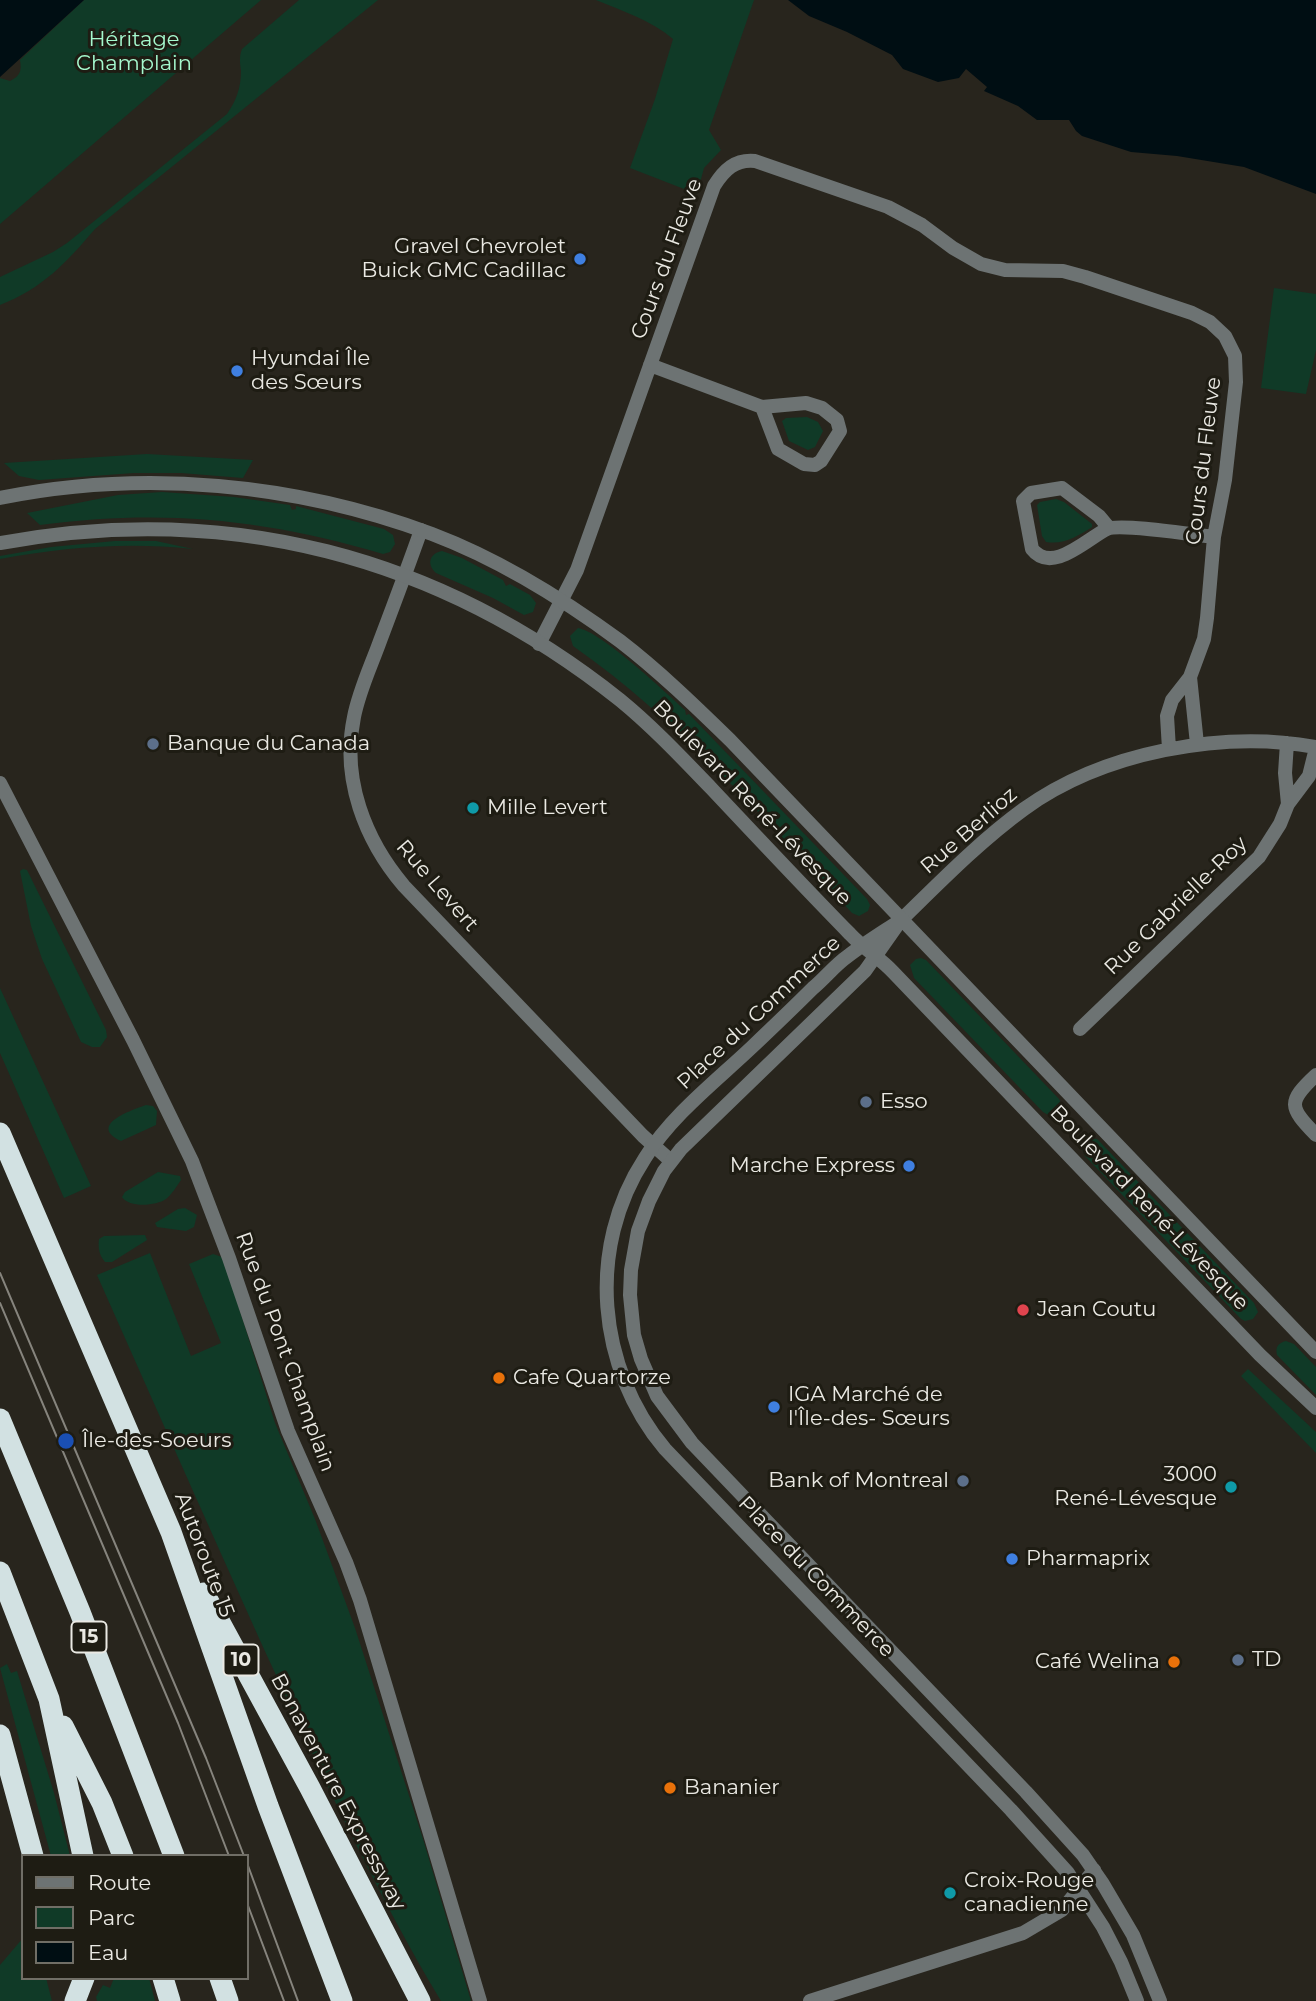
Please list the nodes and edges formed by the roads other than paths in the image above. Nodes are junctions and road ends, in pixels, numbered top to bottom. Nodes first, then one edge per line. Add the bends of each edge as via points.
1 (650, 365) junction
2 (762, 407) junction
3 (0, 498) edge
4 (1109, 528) junction
5 (421, 530) junction
6 (1214, 537) junction
7 (0, 543) edge
8 (405, 575) junction
9 (562, 603) junction
10 (539, 644) junction
11 (1191, 677) junction
12 (1287, 743) junction
13 (1197, 744) junction
14 (1316, 747) edge
15 (1169, 749) junction
16 (0, 783) edge
17 (1288, 804) junction
18 (901, 920) junction
19 (862, 946) junction
20 (875, 956) junction
21 (1080, 1029) dead end
22 (1316, 1075) edge
23 (0, 1133) edge
24 (1316, 1135) edge
25 (654, 1145) junction
26 (671, 1161) junction
27 (1316, 1352) edge
28 (1316, 1408) edge
29 (0, 1419) edge
30 (172, 1532) junction
31 (0, 1572) edge
32 (49, 1699) junction
33 (0, 1735) edge
34 (32, 1854) edge
35 (83, 1854) edge
36 (122, 1854) edge
37 (173, 1854) edge
38 (1094, 1870) junction
39 (1080, 1888) junction
40 (69, 1980) edge
41 (83, 1980) edge
42 (164, 1980) edge
43 (221, 1980) edge
44 (75, 2001) edge
45 (170, 2001) edge
46 (228, 2001) edge
47 (342, 2001) edge
48 (420, 2001) edge
49 (480, 2001) edge
50 (810, 2001) edge
51 (1137, 2001) edge
52 (1160, 2001) edge

1 - 2 street
1 - 6 street, Cours du Fleuve via 718,179 739,162 765,164 900,212 976,262 1005,270 1074,274 1192,313 1216,326 1233,349 1236,373
1 - 9 street, Cours du Fleuve via 578,570
2 - 2 street via 778,449 804,464 821,461 839,431 837,420 813,404
3 - 5 street, Boulevard René-Lévesque via 90,485 185,483 315,499
4 - 4 street via 1062,488 1031,493 1023,501 1032,549 1040,556 1074,552
4 - 6 street
5 - 8 street, Rue Levert
5 - 9 street, Boulevard René-Lévesque via 500,566
6 - 11 street, Cours du Fleuve via 1204,639
7 - 8 street, Boulevard René-Lévesque via 101,530 196,529 307,546
8 - 10 street, Boulevard René-Lévesque
8 - 25 street, Rue Levert via 352,725 351,765 366,828 404,886
9 - 10 street, Cours du Fleuve
9 - 18 street, Boulevard René-Lévesque via 675,686
10 - 19 street, Boulevard René-Lévesque via 606,690 659,736
11 - 13 street, Cours du Fleuve
11 - 15 street, Cours du Fleuve via 1169,708
12 - 13 street, Rue Berlioz
12 - 14 street, Rue Berlioz
12 - 17 street
13 - 15 street, Rue Berlioz
14 - 17 street, Rue Gabrielle-Roy via 1309,776
15 - 18 street, Rue Berlioz via 1092,774 1034,802
16 - 49 street, Rue du Pont Champlain via 177,1127 204,1190 288,1431 360,1601
17 - 21 street, Rue Gabrielle-Roy via 1259,857
18 - 19 street, Place du Commerce
18 - 20 street, Place du Commerce
18 - 27 street, Boulevard René-Lévesque
19 - 20 street, Boulevard René-Lévesque
19 - 25 street, Place du Commerce
20 - 26 street, Place du Commerce
20 - 28 street, Boulevard René-Lévesque
22 - 24 street via 1297,1094 1294,1106
23 - 30 highway, Autoroute 15 / 10
25 - 26 street, Rue Levert
25 - 39 street, Place du Commerce via 620,1212 606,1286 615,1357 645,1423
26 - 38 street, Place du Commerce via 644,1214 631,1270 634,1335 657,1396 692,1443 1026,1791
29 - 37 highway, 15
30 - 47 highway, Autoroute 15
30 - 48 highway, Bonaventure Expressway / 10
31 - 32 highway
32 - 35 highway
32 - 36 highway via 102,1803
33 - 34 highway
38 - 39 street
38 - 52 street, Place du Commerce via 1133,1935
39 - 50 street via 1062,1910 1023,1933
39 - 51 street, Place du Commerce via 1117,1953
40 - 44 highway
41 - 44 highway
42 - 45 highway
43 - 46 highway

